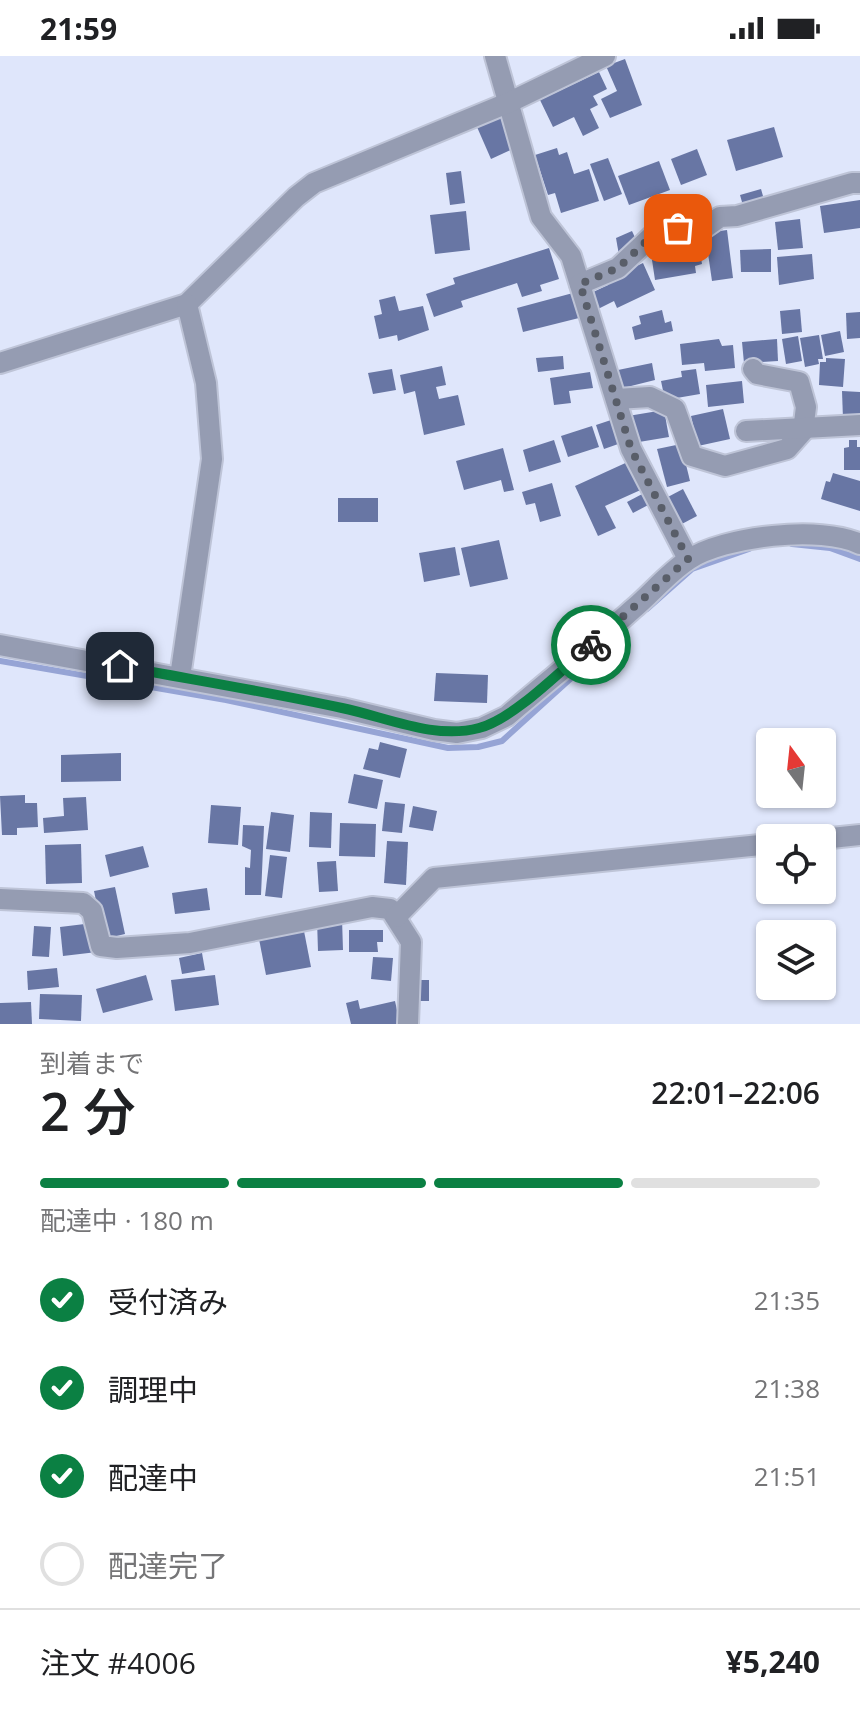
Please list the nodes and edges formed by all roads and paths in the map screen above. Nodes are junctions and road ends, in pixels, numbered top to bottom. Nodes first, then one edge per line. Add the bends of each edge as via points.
1 (495, 56) edge
2 (605, 56) edge
3 (510, 102) junction
4 (860, 183) edge
5 (580, 284) junction
6 (187, 304) junction
7 (0, 363) edge
8 (753, 369) dead end
9 (616, 399) junction
10 (860, 425) edge
11 (804, 427) junction
12 (746, 431) dead end
13 (860, 544) edge
14 (688, 559) junction
15 (0, 645) edge
16 (180, 677) junction
17 (860, 835) edge
18 (836, 838) edge
19 (756, 845) edge
20 (0, 899) edge
21 (396, 917) junction
22 (408, 1024) edge

1 - 3 street
2 - 3 street
3 - 5 street via 541,217 571,256
3 - 6 street via 314,183
4 - 5 street via 720,217 703,229 678,228 652,236 618,268
5 - 9 street
6 - 7 street
6 - 16 street via 206,383 212,459
8 - 11 street via 799,382 806,407
9 - 11 street via 650,397 675,409 692,456 725,466 787,449
9 - 14 street via 631,449
10 - 11 street
11 - 12 street
13 - 14 street via 837,536 762,537
14 - 16 street via 507,716 482,728 434,730
15 - 16 street
17 - 18 street
19 - 21 street via 434,878
20 - 21 street via 83,903 92,911 101,946 117,948 190,943 372,907 390,909
21 - 22 street via 411,942

